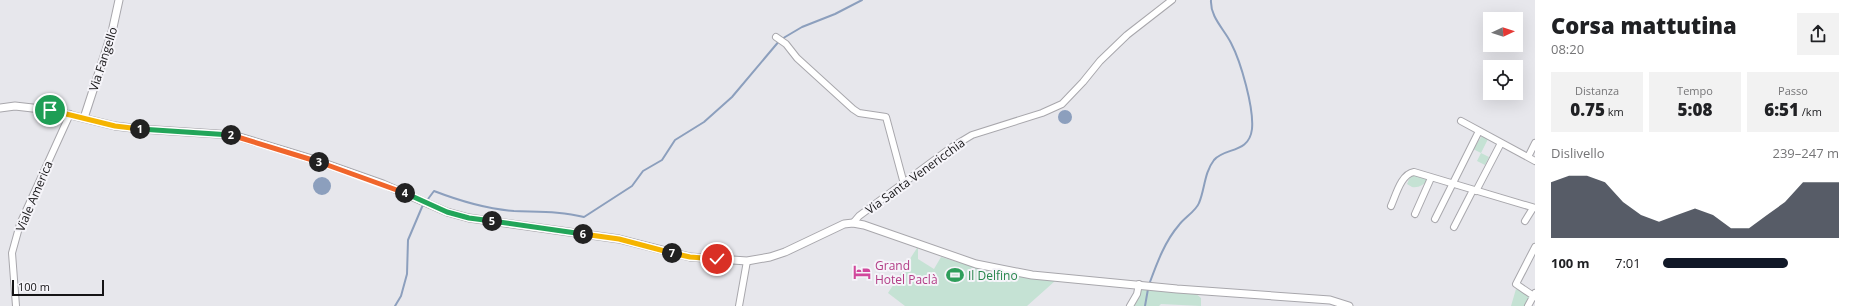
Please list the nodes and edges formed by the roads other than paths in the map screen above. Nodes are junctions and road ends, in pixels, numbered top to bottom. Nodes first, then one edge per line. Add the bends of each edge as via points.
1 (119, 0) edge
2 (1172, 0) edge
3 (776, 37) dead end
4 (0, 108) edge
5 (70, 114) junction
6 (84, 118) junction
7 (1461, 121) dead end
8 (1479, 131) junction
9 (1501, 142) junction
10 (1535, 143) edge
11 (1528, 157) junction
12 (1535, 161) edge
13 (1432, 178) junction
14 (904, 184) junction
15 (1452, 184) junction
16 (1474, 190) junction
17 (1392, 206) dead end
18 (1534, 208) edge
19 (1415, 214) dead end
20 (1434, 219) dead end
21 (1525, 221) dead end
22 (853, 223) junction
23 (1454, 227) dead end
24 (1535, 247) edge
25 (747, 261) junction
26 (1139, 284) junction
27 (1534, 295) edge
28 (16, 306) edge
29 (739, 306) edge
30 (1130, 306) edge
31 (1349, 306) edge
32 (1528, 306) edge

1 - 6 street, Via Fangello via 112,32
2 - 14 street, Via Santa Venericchia via 1127,35 1062,104 972,135
3 - 14 street via 852,109 859,113 886,117
4 - 5 street via 16,106
5 - 6 street
5 - 28 street, Viale America via 20,224 12,261
6 - 25 street via 141,129 233,135 312,159 396,189 447,212 469,218 619,239 690,257
7 - 8 street
8 - 9 street
8 - 15 street
9 - 11 street
9 - 16 street
10 - 11 street
11 - 12 street
13 - 15 street
13 - 17 street via 1414,172 1409,173 1405,176
13 - 19 street
14 - 22 street, Via Santa Venericchia
15 - 16 street
15 - 20 street
16 - 18 street
16 - 23 street
18 - 21 street
22 - 25 street via 844,224 785,252
22 - 26 street via 988,266 1032,275
24 - 27 street via 1516,284
25 - 29 street
26 - 30 street
26 - 31 street via 1330,300
27 - 32 street

